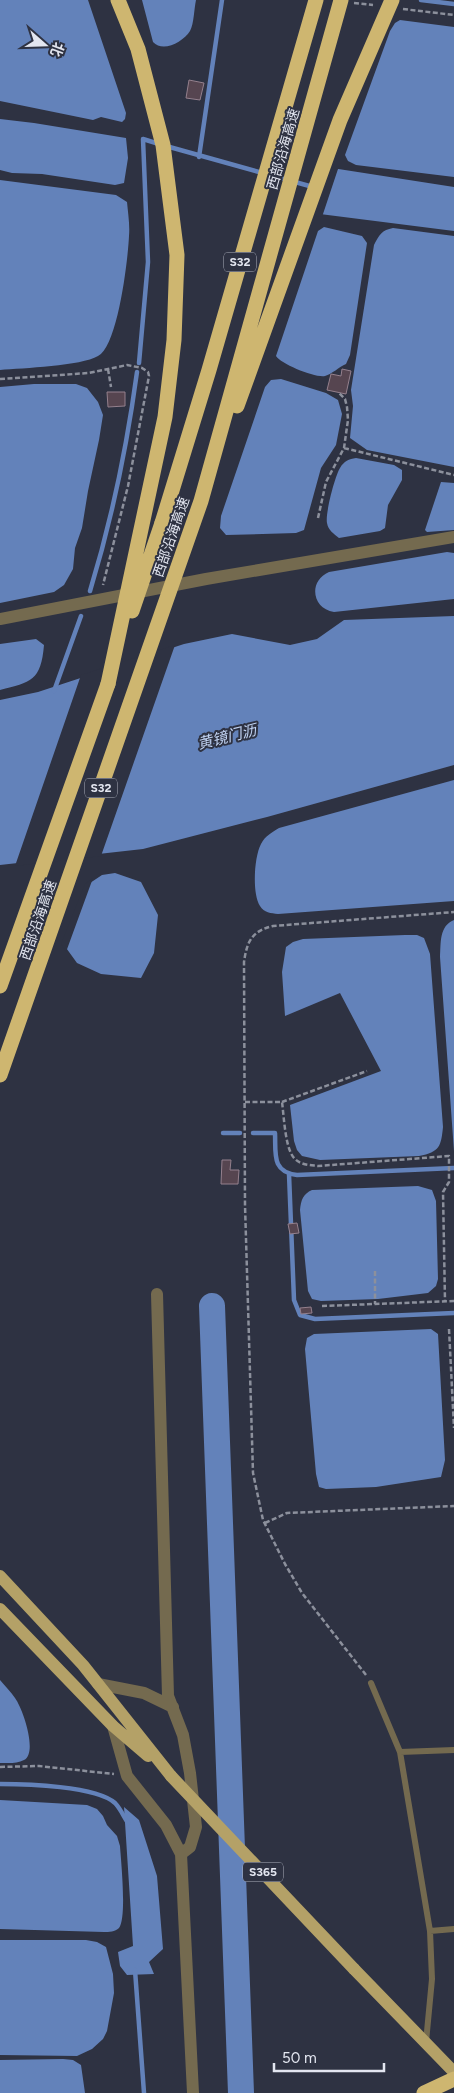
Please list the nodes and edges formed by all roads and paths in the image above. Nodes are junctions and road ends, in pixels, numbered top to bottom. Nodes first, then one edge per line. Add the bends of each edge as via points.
1 (118, 0) edge
2 (316, 0) edge
3 (341, 0) edge
4 (392, 0) edge
5 (108, 369) junction
6 (0, 379) edge
7 (111, 387) dead end
8 (339, 394) dead end
9 (344, 448) junction
10 (454, 475) edge
11 (201, 501) junction
12 (318, 518) dead end
13 (454, 536) edge
14 (98, 600) junction
15 (0, 619) edge
16 (108, 684) junction
17 (454, 912) edge
18 (0, 986) edge
19 (367, 1070) dead end
20 (0, 1075) edge
21 (245, 1102) junction
22 (282, 1102) junction
23 (375, 1272) dead end
24 (156, 1294) dead end
25 (445, 1301) junction
26 (454, 1301) edge
27 (375, 1304) junction
28 (322, 1306) dead end
29 (449, 1329) dead end
30 (454, 1428) edge
31 (454, 1506) edge
32 (265, 1523) junction
33 (0, 1576) edge
34 (0, 1609) edge
35 (371, 1683) joint
36 (98, 1684) junction
37 (172, 1707) junction
38 (113, 1726) junction
39 (454, 1750) edge
40 (400, 1752) junction
41 (0, 1767) edge
42 (127, 1776) junction
43 (171, 1776) junction
44 (181, 1854) junction
45 (454, 1929) edge
46 (430, 1931) junction
47 (426, 2042) junction
48 (454, 2072) edge
49 (454, 2079) edge
50 (193, 2093) edge
51 (424, 2093) edge

1 - 16 highway, bridge via 138,49 163,145 177,255 174,340 165,417
2 - 16 highway, 西部沿海高速 / S32, bridge via 206,380
3 - 11 highway, 西部沿海高速 / S32, bridge
4 - 11 highway, bridge via 340,120
5 - 6 path
5 - 7 path
5 - 14 path via 134,366 145,370 149,376 128,486
8 - 9 path via 348,407
9 - 10 path
9 - 12 path via 326,482
11 - 20 highway, 西部沿海高速 / S32, bridge
13 - 14 street
14 - 15 street
16 - 18 highway, 西部沿海高速 / S32
17 - 21 path via 273,926 251,937 244,962
19 - 22 path
21 - 22 path
21 - 32 path via 253,1473
22 - 25 path via 289,1148 294,1159 304,1164 318,1166 449,1156 448,1182 443,1192
23 - 27 path
24 - 37 street via 168,1696
25 - 26 path
25 - 27 path
27 - 28 path
29 - 30 path
31 - 32 path via 287,1514
32 - 35 path via 302,1594
33 - 36 main road
34 - 38 main road
35 - 40 lane
36 - 37 street via 144,1693
36 - 43 main road
37 - 44 street via 183,1735 196,1827 190,1848
38 - 42 street
38 - 43 main road
39 - 40 lane
40 - 46 lane
41 - 42 path via 39,1766
42 - 44 street via 166,1825
43 - 47 main road, S365, bridge
44 - 50 street
45 - 46 lane
46 - 47 lane via 432,1979
47 - 48 main road, S365
49 - 51 highway

